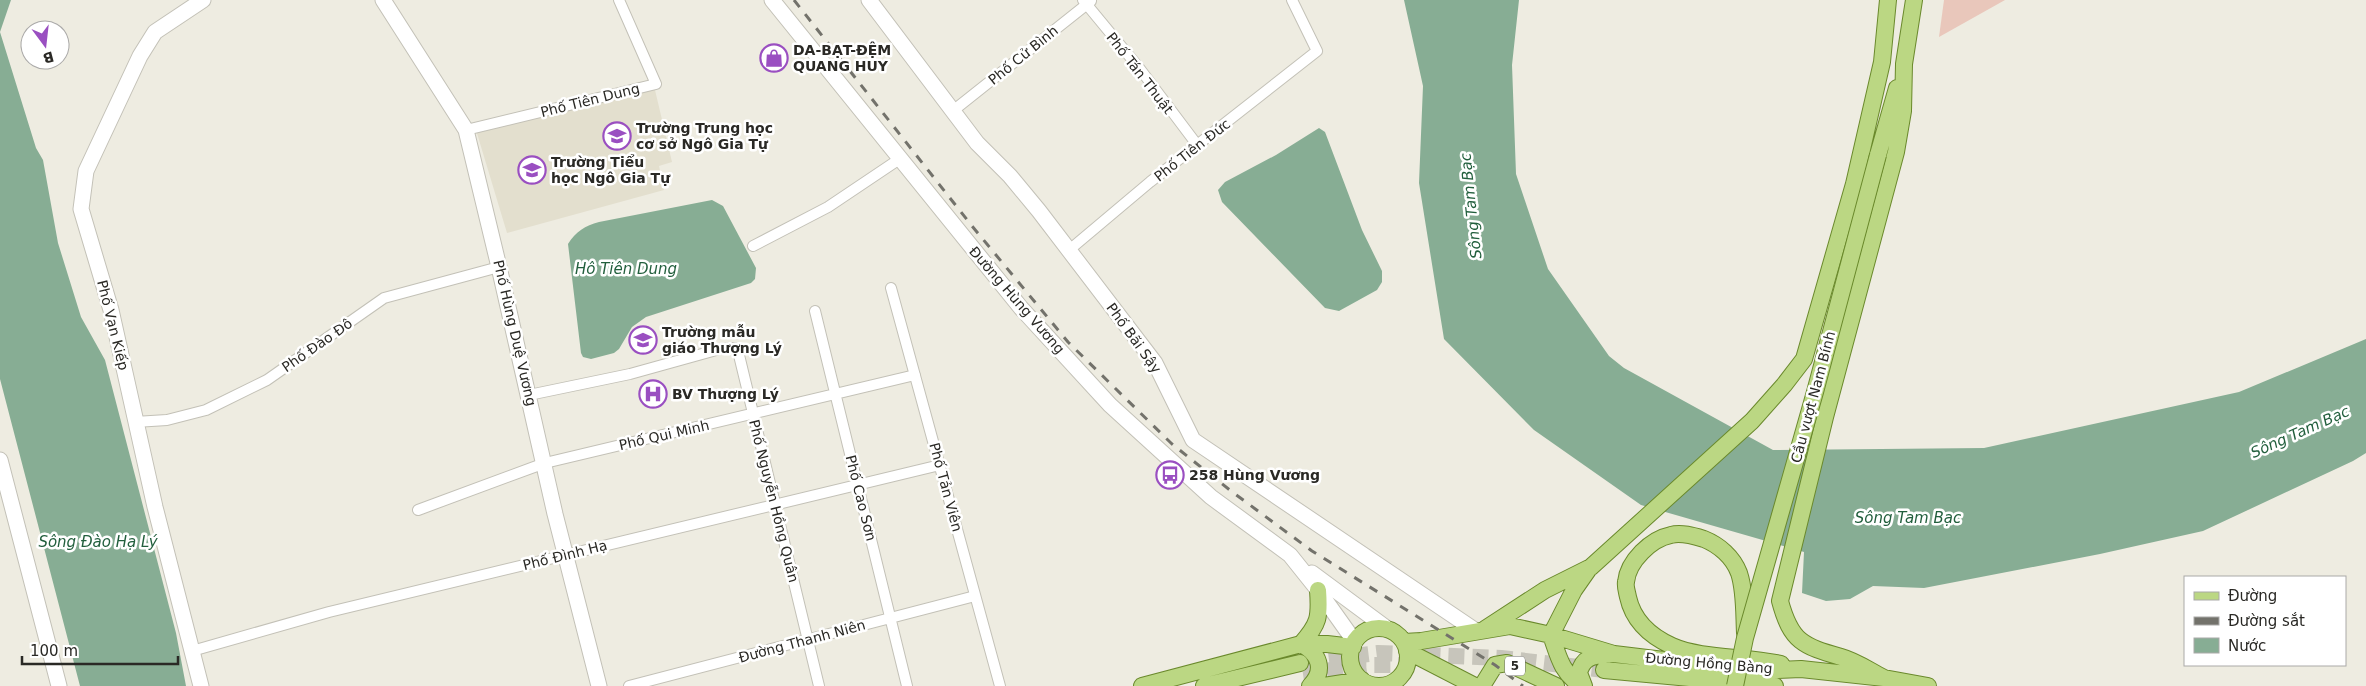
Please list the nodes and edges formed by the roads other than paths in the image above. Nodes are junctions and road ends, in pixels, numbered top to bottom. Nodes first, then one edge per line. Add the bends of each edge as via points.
1 (203, 0) edge
2 (384, 0) edge
3 (619, 0) edge
4 (772, 0) edge
5 (869, 0) edge
6 (1292, 0) edge
7 (1888, 0) edge
8 (1914, 0) edge
9 (1087, 1) edge
10 (1882, 62) junction
11 (1904, 64) junction
12 (954, 110) junction
13 (466, 130) junction
14 (1198, 146) junction
15 (1878, 155) junction
16 (901, 158) junction
17 (753, 246) dead end
18 (1068, 251) junction
19 (499, 267) junction
20 (891, 288) dead end
21 (814, 311) dead end
22 (1804, 359) junction
23 (1838, 368) junction
24 (915, 375) junction
25 (835, 394) junction
26 (529, 395) junction
27 (753, 414) junction
28 (135, 422) junction
29 (0, 460) edge
30 (545, 463) junction
31 (940, 465) junction
32 (858, 484) junction
33 (775, 504) junction
34 (418, 510) dead end
35 (566, 555) junction
36 (1298, 564) junction
37 (1591, 567) junction
38 (1318, 590) junction
39 (976, 596) junction
40 (891, 618) junction
41 (1389, 630) junction
42 (1481, 630) junction
43 (1551, 635) junction
44 (1745, 638) junction
45 (808, 640) junction
46 (1301, 644) junction
47 (1354, 645) junction
48 (1406, 646) junction
49 (192, 651) junction
50 (1614, 654) junction
51 (1801, 669) junction
52 (1304, 674) edge
53 (1884, 678) junction
54 (1362, 680) junction
55 (58, 686) edge
56 (201, 686) edge
57 (599, 686) edge
58 (629, 686) edge
59 (819, 686) edge
60 (908, 686) edge
61 (1000, 686) edge
62 (1142, 686) edge
63 (1204, 686) edge
64 (1239, 686) edge
65 (1324, 686) edge
66 (1384, 686) edge
67 (1475, 686) edge
68 (1482, 686) edge
69 (1556, 686) edge
70 (1583, 686) edge
71 (1658, 686) edge
72 (1734, 686) edge
73 (1775, 686) edge
74 (1928, 686) edge

1 - 28 street, Phố Vạn Kiếp via 155,32 140,56 86,171 81,209 111,310
2 - 13 street, Phố Hùng Duệ Vương
3 - 13 street, Phố Tiên Dung via 656,84
4 - 16 street, Đường Hùng Vương
5 - 12 street, Phố Bãi Sậy
6 - 14 street, Phố Tiên Đức via 1317,51
7 - 10 main road
8 - 11 main road
9 - 12 street, Phố Cử Bình
9 - 14 street, Phố Tán Thuật
10 - 15 main road, Cầu vượt Nam Bính via 1884,90
10 - 22 main road via 1854,184
11 - 15 main road, Cầu vượt Nam Bính
11 - 23 main road via 1903,111 1896,152
12 - 18 street, Phố Bãi Sậy via 977,143 1010,176
13 - 19 street, Phố Hùng Duệ Vương
14 - 18 street, Phố Tiên Đức
15 - 44 main road, Cầu vượt Nam Bính, bridge
16 - 17 street via 828,207
16 - 36 street, Đường Hùng Vương via 1021,308 1110,405 1211,497
18 - 42 street, Phố Bãi Sậy via 1155,363 1193,440
19 - 26 street, Phố Hùng Duệ Vương
19 - 28 street, Phố Đào Đô via 384,298 267,380 206,410 167,420
20 - 24 street, Phố Tản Viên
21 - 25 street, Phố Cao Sơn
22 - 23 main road via 1806,373 1814,383 1822,382
22 - 37 main road via 1752,422
23 - 53 main road via 1780,601 1784,618 1797,637 1810,648 1843,658
24 - 25 street, Phố Qui Minh
24 - 31 street, Phố Tản Viên
25 - 27 street, Phố Qui Minh
25 - 32 street, Phố Cao Sơn
26 - 27 street, Phố Nguyễn Hồng Quân via 630,374 728,347 738,351
26 - 30 street, Phố Hùng Duệ Vương
27 - 30 street, Phố Qui Minh
27 - 33 street, Phố Nguyễn Hồng Quân
28 - 49 street, Phố Vạn Kiếp
29 - 55 street
30 - 34 street, Phố Qui Minh
30 - 35 street, Phố Hùng Duệ Vương
31 - 32 street, Phố Đình Hạ
31 - 39 street, Phố Tản Viên
32 - 33 street, Phố Đình Hạ
32 - 40 street, Phố Cao Sơn
33 - 35 street, Phố Đình Hạ
33 - 45 street, Phố Nguyễn Hồng Quân
35 - 49 street, Phố Đình Hạ via 329,612
35 - 57 street, Phố Hùng Duệ Vương
36 - 38 street, Đường Hùng Vương
36 - 41 street, Đường Hùng Vương
37 - 42 main road via 1545,590
37 - 43 main road via 1574,590
38 - 46 main road via 1320,612 1316,627
38 - 47 street, Đường Hùng Vương
39 - 40 street, Đường Thanh Niên
39 - 61 street, Phố Tản Viên
40 - 45 street, Đường Thanh Niên
40 - 60 street, Phố Cao Sơn
41 - 47 main road via 1374,629 1360,636
41 - 48 main road
42 - 43 main road, Đường Hồng Bàng via 1510,626
42 - 48 main road, Đường Hồng Bàng
43 - 50 main road, Đường Hồng Bàng
43 - 70 main road via 1562,668
44 - 51 main road, Cầu vượt Nam Bính via 1738,572 1720,547 1694,536 1672,534 1656,540 1631,564 1625,583 1636,618 1671,646 1687,652 1756,658
44 - 72 main road, Cầu vượt Nam Bính, bridge
45 - 58 street, Đường Thanh Niên
45 - 59 street, Phố Nguyễn Hồng Quân
46 - 47 main road
46 - 52 main road via 1312,650 1318,660 1316,679
46 - 62 main road
47 - 54 main road via 1350,658 1352,667
48 - 66 main road via 1407,666 1398,679
48 - 67 main road
49 - 56 street, Phố Vạn Kiếp
50 - 51 main road, Đường Hồng Bàng via 1756,671
50 - 70 main road via 1585,660 1579,673
51 - 53 main road, Đường Hồng Bàng
52 - 63 main road
52 - 64 main road
53 - 74 main road, Đường Hồng Bàng
54 - 65 main road
54 - 66 main road
68 - 69 main road, 5 via 1495,665 1507,663
71 - 73 main road via 1604,675

